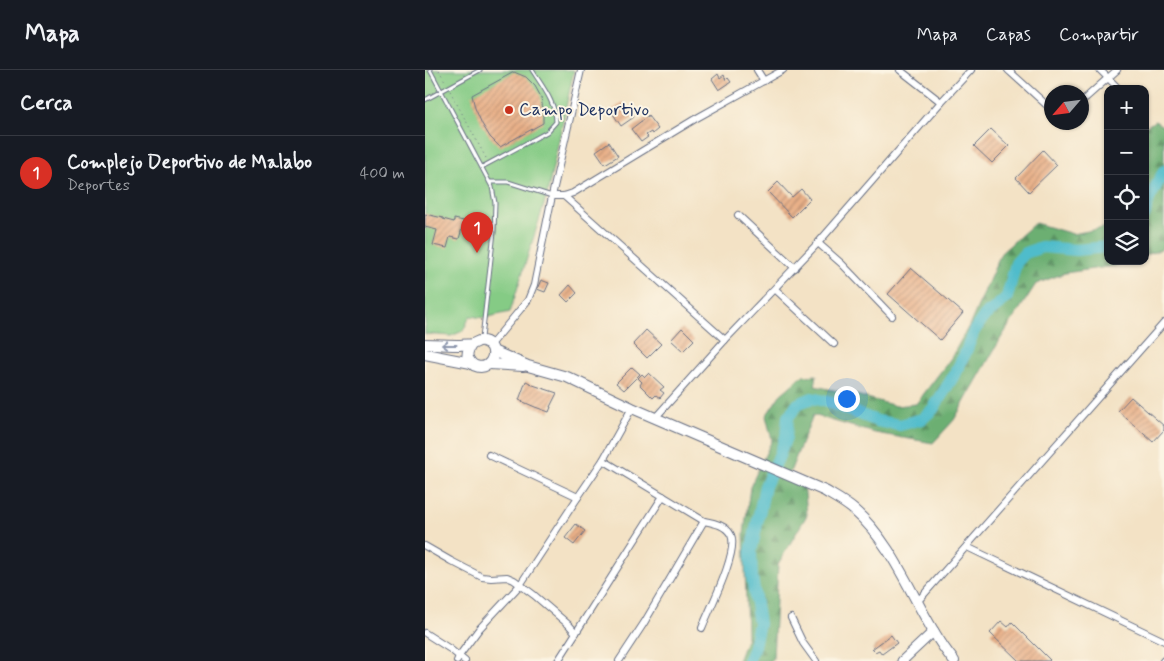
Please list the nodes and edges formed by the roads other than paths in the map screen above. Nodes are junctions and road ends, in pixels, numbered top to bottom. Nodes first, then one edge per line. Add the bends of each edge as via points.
1 (430, 70) edge
2 (480, 70) edge
3 (532, 70) edge
4 (581, 70) edge
5 (757, 70) edge
6 (783, 70) edge
7 (900, 70) edge
8 (971, 70) edge
9 (1008, 70) edge
10 (1100, 70) edge
11 (1117, 70) edge
12 (1109, 78) junction
13 (764, 81) junction
14 (1115, 85) edge
15 (441, 91) junction
16 (1089, 95) edge
17 (425, 100) edge
18 (941, 102) junction
19 (1044, 103) edge
20 (482, 167) junction
21 (490, 182) junction
22 (552, 196) junction
23 (564, 196) junction
24 (738, 215) dead end
25 (818, 242) junction
26 (795, 268) junction
27 (775, 289) junction
28 (892, 316) dead end
29 (1164, 323) edge
30 (725, 340) junction
31 (425, 344) edge
32 (834, 344) dead end
33 (484, 345) junction
34 (425, 354) edge
35 (471, 362) junction
36 (489, 364) junction
37 (528, 366) junction
38 (632, 408) junction
39 (655, 418) junction
40 (489, 455) dead end
41 (603, 460) junction
42 (663, 496) junction
43 (578, 497) junction
44 (704, 520) junction
45 (425, 546) edge
46 (967, 547) junction
47 (520, 585) junction
48 (917, 601) junction
49 (791, 618) dead end
50 (702, 628) dead end
51 (934, 631) junction
52 (425, 633) edge
53 (576, 633) junction
54 (1164, 641) edge
55 (458, 658) edge
56 (465, 661) edge
57 (558, 661) edge
58 (619, 661) edge
59 (816, 661) edge
60 (902, 661) edge
61 (954, 661) edge

1 - 15 lane
2 - 15 lane
3 - 20 lane via 550,101 556,122 547,132
4 - 22 street
5 - 13 street
6 - 13 street
7 - 18 street
8 - 18 street
9 - 19 street
10 - 12 street
11 - 12 street
12 - 14 street
12 - 16 street
13 - 23 street
15 - 17 lane
15 - 20 lane
18 - 25 street
20 - 21 lane
21 - 22 lane via 508,182
21 - 33 lane via 495,203 495,232
22 - 23 street
22 - 33 street via 531,294 514,318
23 - 30 street
24 - 26 street
25 - 26 street
25 - 28 street
26 - 27 street
27 - 30 street
27 - 32 street
29 - 46 street
30 - 39 street
33 -> 31 main road
33 - 35 main road via 469,349 467,354
33 - 36 main road via 493,359
33 - 37 main road
34 - 35 main road
35 - 36 main road via 478,367
36 - 37 main road
37 - 38 main road via 567,377
38 - 39 main road
38 - 41 street
39 - 48 main road via 825,491 852,508 875,532
40 - 43 street
41 - 42 street
41 - 43 street
42 - 44 street
42 - 53 street
43 - 47 street
44 - 50 street via 726,529 732,540 728,566
44 - 58 street
45 - 47 street via 481,577 507,577
46 - 48 street
46 - 54 street
47 - 53 street
47 - 55 street via 479,629
48 - 51 main road
49 - 59 street
51 - 60 street
51 - 61 main road
52 - 55 street
53 - 57 street
55 - 56 street

